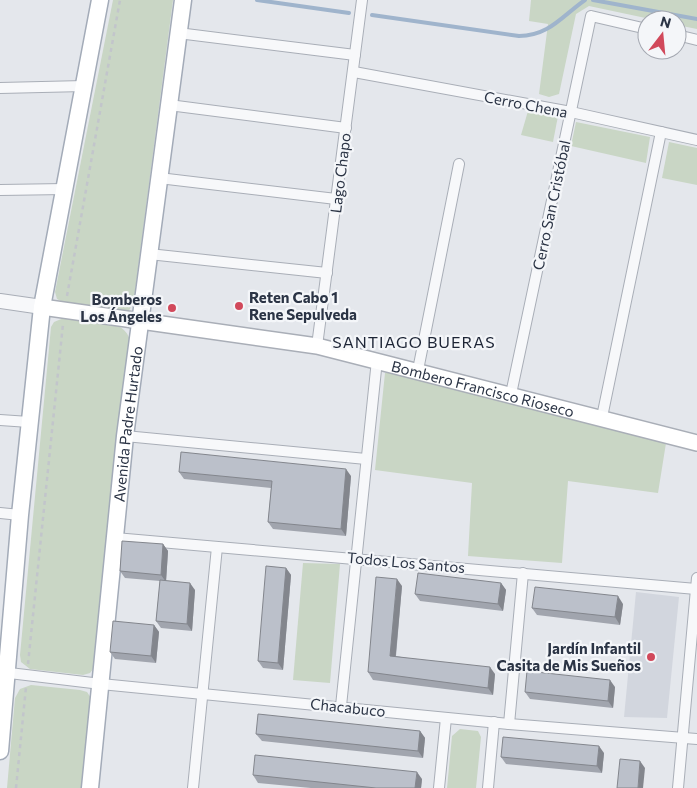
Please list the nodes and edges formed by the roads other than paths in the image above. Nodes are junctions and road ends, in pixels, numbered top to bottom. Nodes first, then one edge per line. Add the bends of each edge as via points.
1 (100, 0) edge
2 (183, 0) edge
3 (362, 0) edge
4 (637, 27) edge
5 (178, 33) junction
6 (355, 55) junction
7 (354, 72) junction
8 (84, 86) junction
9 (0, 88) edge
10 (169, 105) junction
11 (571, 112) junction
12 (346, 128) junction
13 (661, 132) junction
14 (697, 140) edge
15 (459, 164) dead end
16 (160, 178) junction
17 (65, 189) junction
18 (0, 190) edge
19 (336, 199) junction
20 (149, 254) junction
21 (327, 272) junction
22 (0, 301) edge
23 (42, 307) junction
24 (141, 320) junction
25 (317, 346) junction
26 (377, 360) junction
27 (418, 370) junction
28 (511, 394) junction
29 (602, 417) junction
30 (0, 420) edge
31 (29, 422) junction
32 (124, 436) junction
33 (697, 443) edge
34 (366, 459) junction
35 (0, 513) edge
36 (20, 515) junction
37 (116, 538) junction
38 (217, 547) junction
39 (356, 558) junction
40 (523, 573) junction
41 (697, 582) edge
42 (6, 607) edge
43 (694, 652) edge
44 (3, 673) edge
45 (102, 684) junction
46 (203, 694) junction
47 (341, 706) junction
48 (446, 718) junction
49 (494, 722) junction
50 (509, 724) junction
51 (683, 738) junction
52 (697, 740) edge
53 (0, 751) edge
54 (90, 788) edge
55 (193, 788) edge
56 (439, 788) edge
57 (488, 788) edge
58 (678, 788) edge

1 - 8 main road
2 - 5 main road, Avenida Padre Hurtado
3 - 6 street, Lago Chapo
4 - 11 street, Cerro San Cristóbal via 591,16
5 - 6 street
5 - 10 main road, Avenida Padre Hurtado
6 - 7 street, Lago Chapo
7 - 11 street, Cerro Chena
7 - 12 street, Lago Chapo
8 - 9 street
8 - 17 main road
10 - 12 street
10 - 16 main road, Avenida Padre Hurtado
11 - 13 street, Cerro Chena
11 - 28 street, Cerro San Cristóbal
12 - 19 street, Lago Chapo
13 - 14 street, Cerro Chena
13 - 29 street
15 - 27 street
16 - 19 street
16 - 20 main road, Avenida Padre Hurtado
17 - 18 street
17 - 23 main road
19 - 21 street, Lago Chapo
20 - 21 street
20 - 24 main road, Avenida Padre Hurtado
21 - 25 street, Lago Chapo
22 - 23 street, Bombero Francisco Rioseco
23 - 24 main road, Bombero Francisco Rioseco
23 - 31 main road
24 - 25 main road, Bombero Francisco Rioseco
24 - 32 main road, Avenida Padre Hurtado
25 - 26 main road, Bombero Francisco Rioseco
26 - 27 main road, Bombero Francisco Rioseco
26 - 34 street
27 - 28 main road, Bombero Francisco Rioseco
28 - 29 main road, Bombero Francisco Rioseco
29 - 33 main road, Bombero Francisco Rioseco
30 - 31 street
31 - 36 main road
32 - 34 street
32 - 37 main road, Avenida Padre Hurtado
34 - 39 street
35 - 36 street
36 - 42 main road
37 - 38 street, Todos Los Santos
37 - 45 main road, Avenida Padre Hurtado
38 - 39 street, Todos Los Santos
38 - 46 street
39 - 40 street, Todos Los Santos
39 - 47 street
40 - 41 street, Todos Los Santos
40 - 50 street
41 - 43 street
42 - 44 main road
43 - 51 street
44 - 45 street, Chacabuco
44 - 53 main road
45 - 46 street, Chacabuco
45 - 54 main road, Avenida Padre Hurtado
46 - 47 street, Chacabuco
46 - 55 street
47 - 48 street, Chacabuco
48 - 49 street, Chacabuco
48 - 56 street
49 - 50 street, Chacabuco
49 - 57 street
50 - 51 street, Chacabuco
51 - 52 street, Chacabuco
51 - 58 street

